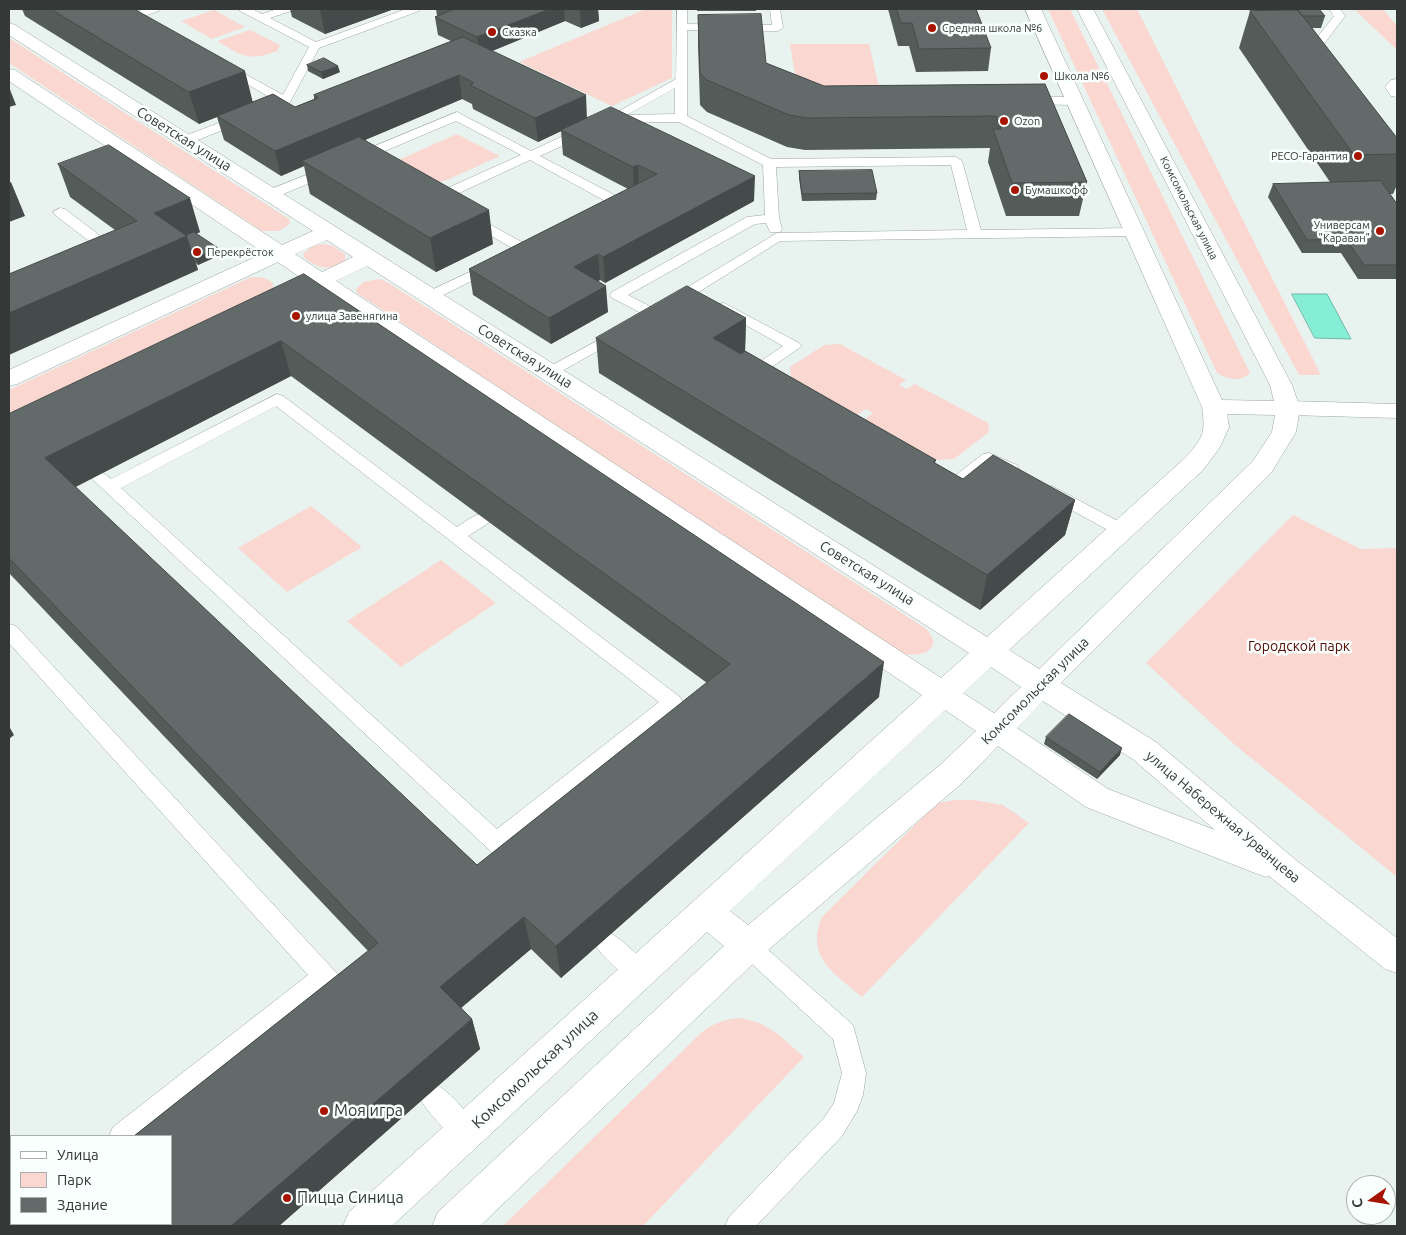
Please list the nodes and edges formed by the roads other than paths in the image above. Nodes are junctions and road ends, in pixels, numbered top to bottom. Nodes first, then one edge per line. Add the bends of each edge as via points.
1 (155, 9) edge
2 (244, 9) edge
3 (287, 9) edge
4 (415, 9) edge
5 (682, 9) edge
6 (775, 9) edge
7 (1033, 9) edge
8 (1085, 9) edge
9 (1334, 9) edge
10 (261, 18) junction
11 (682, 27) junction
12 (9, 28) edge
13 (160, 30) edge
14 (315, 46) junction
15 (218, 63) edge
16 (1333, 71) edge
17 (9, 74) edge
18 (680, 81) junction
19 (1397, 84) edge
20 (1397, 92) edge
21 (1076, 100) junction
22 (285, 102) junction
23 (1010, 102) edge
24 (681, 118) junction
25 (602, 123) junction
26 (186, 140) junction
27 (364, 155) junction
28 (530, 156) junction
29 (769, 163) junction
30 (381, 164) edge
31 (271, 194) junction
32 (60, 212) edge
33 (592, 215) edge
34 (772, 218) junction
35 (329, 231) junction
36 (1135, 232) junction
37 (975, 233) junction
38 (777, 237) junction
39 (280, 254) junction
40 (369, 257) junction
41 (99, 264) edge
42 (320, 280) junction
43 (693, 290) junction
44 (289, 295) edge
45 (430, 296) junction
46 (652, 313) junction
47 (550, 372) junction
48 (9, 378) edge
49 (780, 387) edge
50 (1214, 407) junction
51 (1288, 408) junction
52 (1397, 411) edge
53 (927, 471) edge
54 (1022, 476) edge
55 (1039, 485) edge
56 (484, 518) edge
57 (1121, 530) junction
58 (456, 536) junction
59 (9, 631) edge
60 (989, 651) junction
61 (1042, 685) junction
62 (943, 694) junction
63 (997, 730) junction
64 (496, 842) junction
65 (523, 867) edge
66 (1286, 871) junction
67 (706, 911) junction
68 (604, 940) edge
69 (748, 946) junction
70 (1397, 958) edge
71 (639, 973) junction
72 (324, 977) junction
73 (351, 1006) edge
74 (430, 1093) edge
75 (466, 1132) junction
76 (123, 1135) edge
77 (363, 1226) edge
78 (452, 1226) edge
79 (738, 1226) edge

1 - 13 lane via 135,15
2 - 10 lane
3 - 10 lane
4 - 14 lane
5 - 11 lane
6 - 11 lane via 778,28
7 - 21 street, Комсомольская улица
8 - 51 street, Комсомольская улица via 1281,385
9 - 16 lane via 1340,16 1315,48
10 - 14 lane
11 - 18 lane
12 - 26 street, Советская улица
14 - 22 lane
15 - 22 lane
17 - 39 street
18 - 24 lane
18 - 25 lane
19 - 20 street via 1394,87
21 - 23 lane
21 - 36 street, Комсомольская улица
22 - 26 lane
24 - 25 lane
24 - 29 lane
25 - 28 lane
26 - 31 street, Советская улица
27 - 28 lane via 457,116
27 - 30 lane
27 - 31 lane
28 - 33 lane via 617,202
28 - 45 lane via 433,196 528,247
29 - 34 lane
29 - 37 lane via 956,162
31 - 35 street, Советская улица
32 - 41 lane via 117,256
34 - 38 lane
34 - 46 lane via 752,220 617,295
35 - 39 street
35 - 40 street, Советская улица
36 - 37 lane
36 - 50 street, Комсомольская улица
37 - 38 lane
38 - 43 lane
39 - 42 street
39 - 48 street
40 - 42 street
40 - 45 street, Советская улица
42 - 44 street
42 - 62 street via 576,460
43 - 46 lane
43 - 49 lane via 794,346 754,372
45 - 47 street, Советская улица
46 - 47 lane
47 - 60 street, Советская улица
50 - 51 street
50 - 57 street, Комсомольская улица via 1216,427 1208,447 1194,464
51 - 52 street
51 - 61 street, Комсомольская улица via 1284,432 1262,467
53 - 54 lane via 953,486 989,458
55 - 57 lane
56 - 58 lane
57 - 60 street, Комсомольская улица
58 - 64 lane via 674,702
58 - 64 lane via 277,400 103,481
59 - 72 lane
60 - 61 street, Советская улица
60 - 62 street, Комсомольская улица
61 - 63 street, Комсомольская улица
61 - 66 street, улица Набережная Урванцева via 1144,750
62 - 63 street
62 - 67 street, Комсомольская улица
63 - 66 street via 1097,798
63 - 69 street, Комсомольская улица via 951,774
64 - 65 lane
66 - 70 street, улица Набережная Урванцева
67 - 69 street
67 - 71 street, Комсомольская улица
68 - 71 lane
69 - 78 street, Комсомольская улица
69 - 79 lane via 844,1033 854,1072 844,1111 833,1127
71 - 75 street, Комсомольская улица
72 - 73 lane
72 - 76 lane
74 - 75 lane
75 - 77 street, Комсомольская улица

